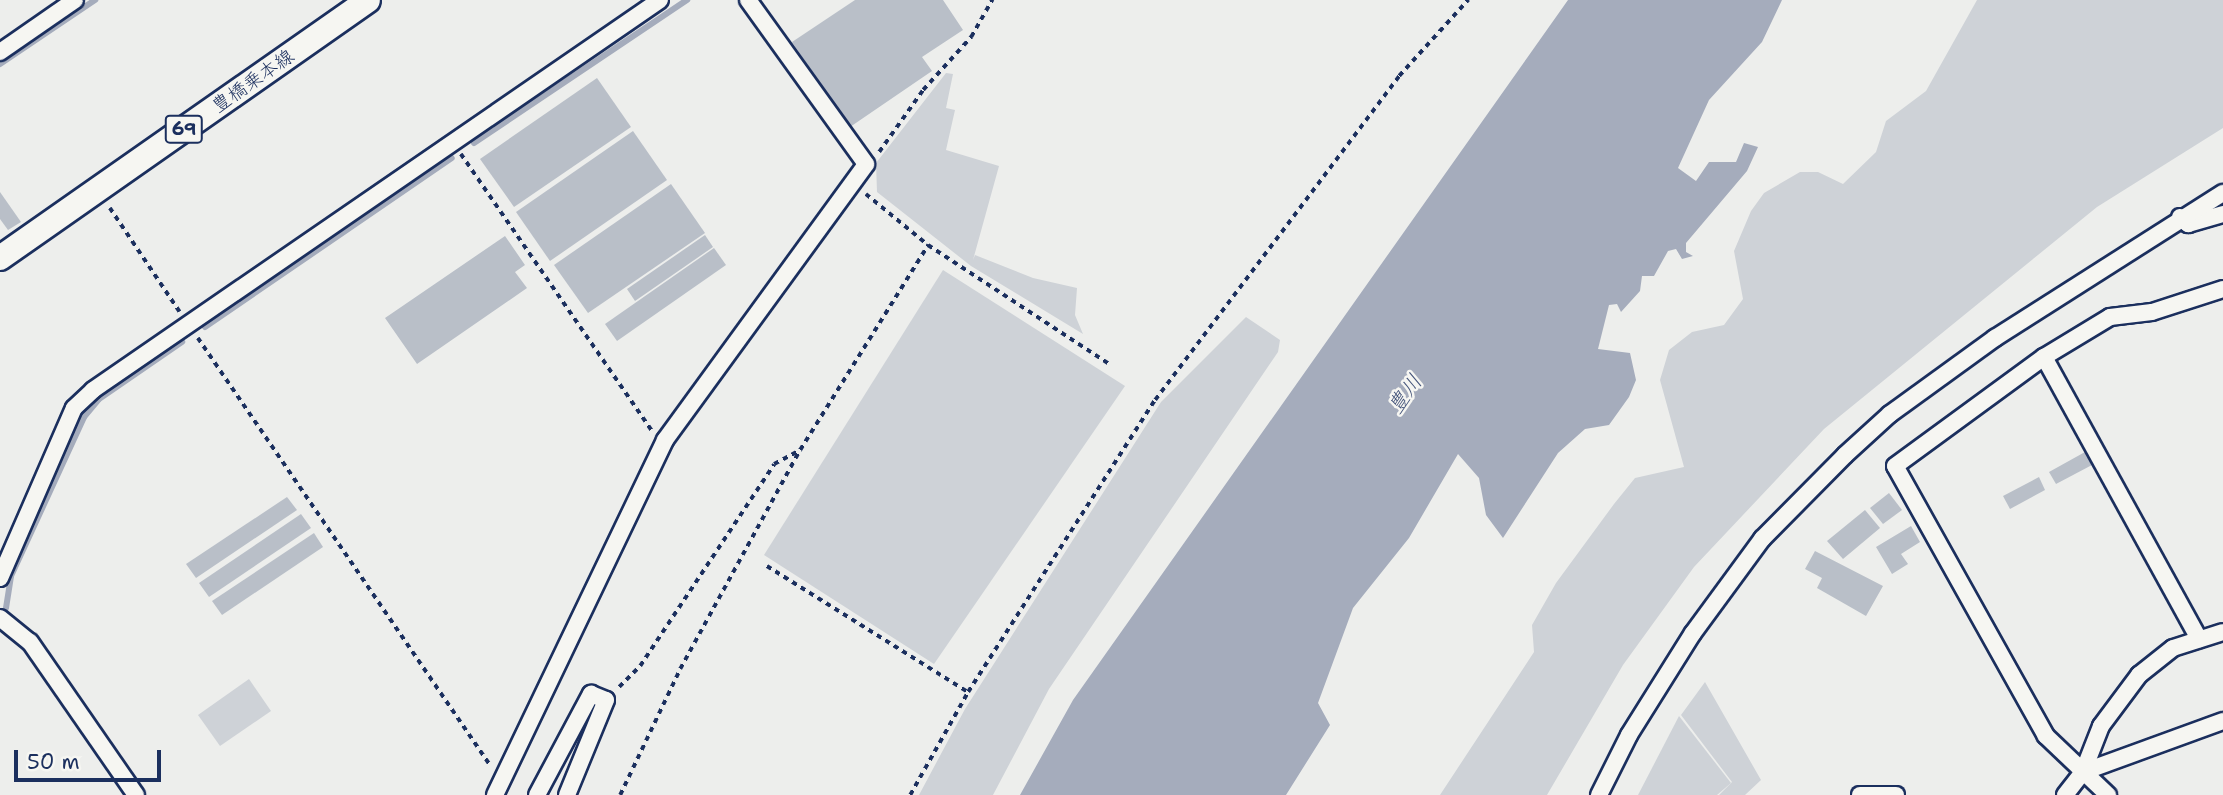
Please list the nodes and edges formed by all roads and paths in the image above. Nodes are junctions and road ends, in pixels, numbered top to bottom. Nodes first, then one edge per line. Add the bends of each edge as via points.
1 (75, 0) edge
2 (368, 0) edge
3 (660, 0) edge
4 (748, 0) edge
5 (992, 0) edge
6 (1468, 0) edge
7 (0, 52) edge
8 (454, 144) junction
9 (866, 163) junction
10 (853, 184) junction
11 (97, 190) junction
12 (2223, 193) edge
13 (2223, 214) edge
14 (2180, 217) junction
15 (928, 245) junction
16 (0, 258) edge
17 (2223, 289) edge
18 (188, 323) junction
19 (2044, 357) junction
20 (1111, 365) dead end
21 (665, 440) junction
22 (800, 450) junction
23 (767, 566) dead end
24 (0, 578) edge
25 (0, 618) edge
26 (2223, 632) edge
27 (2199, 639) junction
28 (968, 692) junction
29 (598, 697) junction
30 (2223, 721) edge
31 (2083, 772) junction
32 (504, 774) junction
33 (136, 795) edge
34 (495, 795) edge
35 (537, 795) edge
36 (567, 795) edge
37 (620, 795) edge
38 (910, 795) edge
39 (1599, 795) edge
40 (1860, 795) edge
41 (1896, 795) edge
42 (2065, 795) edge
43 (2108, 795) edge

1 - 7 street
2 - 11 main road, 豊橋乗本線 / 69
3 - 8 street
4 - 9 street
5 - 9 path via 950,64
6 - 28 path via 1399,76 1155,400
8 - 18 street
8 - 21 path via 653,433
9 - 10 street
10 - 15 path
10 - 21 street
11 - 16 main road, 豊橋乗本線 / 69
11 - 18 path
12 - 14 street
13 - 14 street via 2188,224
14 - 39 street via 1995,338 1890,414 1845,455 1762,539 1693,634 1629,735
15 - 20 path
15 - 22 path
17 - 19 street via 2164,309 2110,317
18 - 24 street via 74,408
18 - 32 path via 491,767
19 - 27 street
19 - 31 street via 1895,466 2046,736
21 - 32 street
22 - 29 path via 774,464 640,666
22 - 37 path via 674,682
23 - 28 path
25 - 33 street via 30,642
26 - 27 street
27 - 31 street via 2173,648 2139,674 2101,726
28 - 38 path
29 - 35 street
29 - 36 street
30 - 31 street
31 - 42 street
31 - 43 street
32 - 34 street
40 - 41 street

